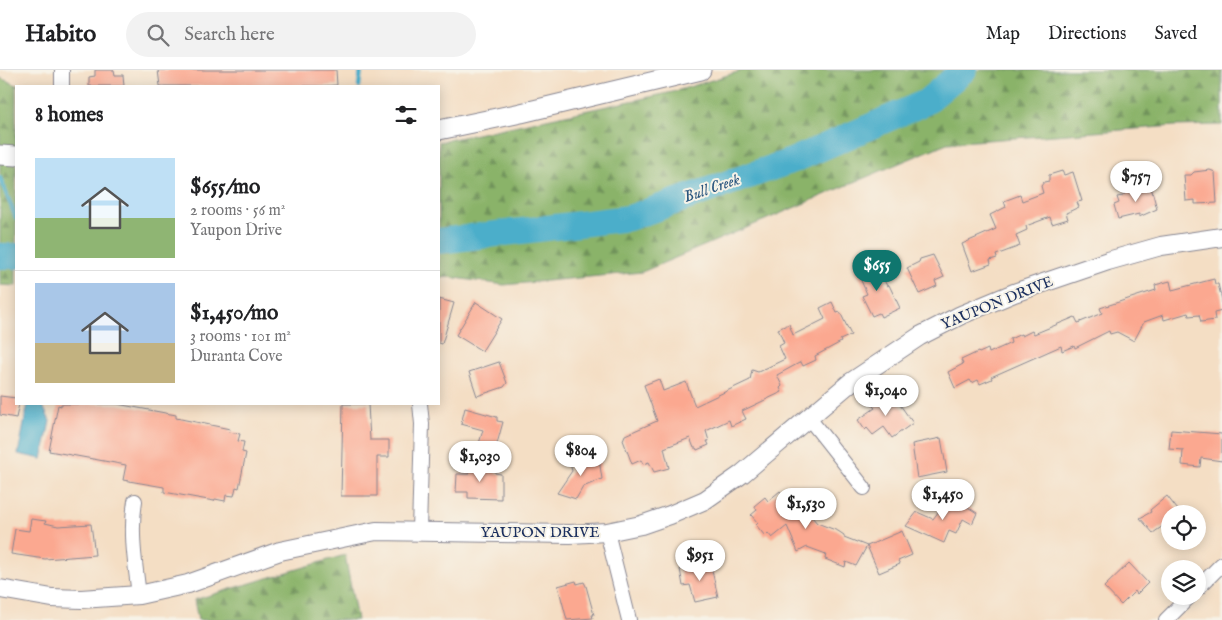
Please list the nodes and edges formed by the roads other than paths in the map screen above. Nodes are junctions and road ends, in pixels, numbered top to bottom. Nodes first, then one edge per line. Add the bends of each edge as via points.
1 (62, 70) edge
2 (701, 70) edge
3 (62, 85) edge
4 (440, 130) edge
5 (0, 155) edge
6 (15, 156) edge
7 (1222, 237) edge
8 (420, 405) edge
9 (808, 417) junction
10 (864, 488) dead end
11 (134, 501) dead end
12 (419, 530) junction
13 (607, 532) junction
14 (1222, 564) edge
15 (1206, 580) edge
16 (0, 589) edge
17 (139, 595) junction
18 (1181, 605) edge
19 (629, 620) edge
20 (1166, 620) edge

1 - 3 street
2 - 4 main road via 522,114
5 - 6 main road
7 - 9 street, YAUPON DRIVE via 1161,246 1108,261 961,315 920,336 851,382
8 - 12 street
9 - 10 street
9 - 13 street, YAUPON DRIVE via 742,474 705,500 670,515
11 - 17 street via 133,553
12 - 13 street, YAUPON DRIVE
12 - 17 street, YAUPON DRIVE via 376,531 280,551 188,584
13 - 19 street
14 - 15 street
16 - 17 street, YAUPON DRIVE via 52,598
18 - 20 street

